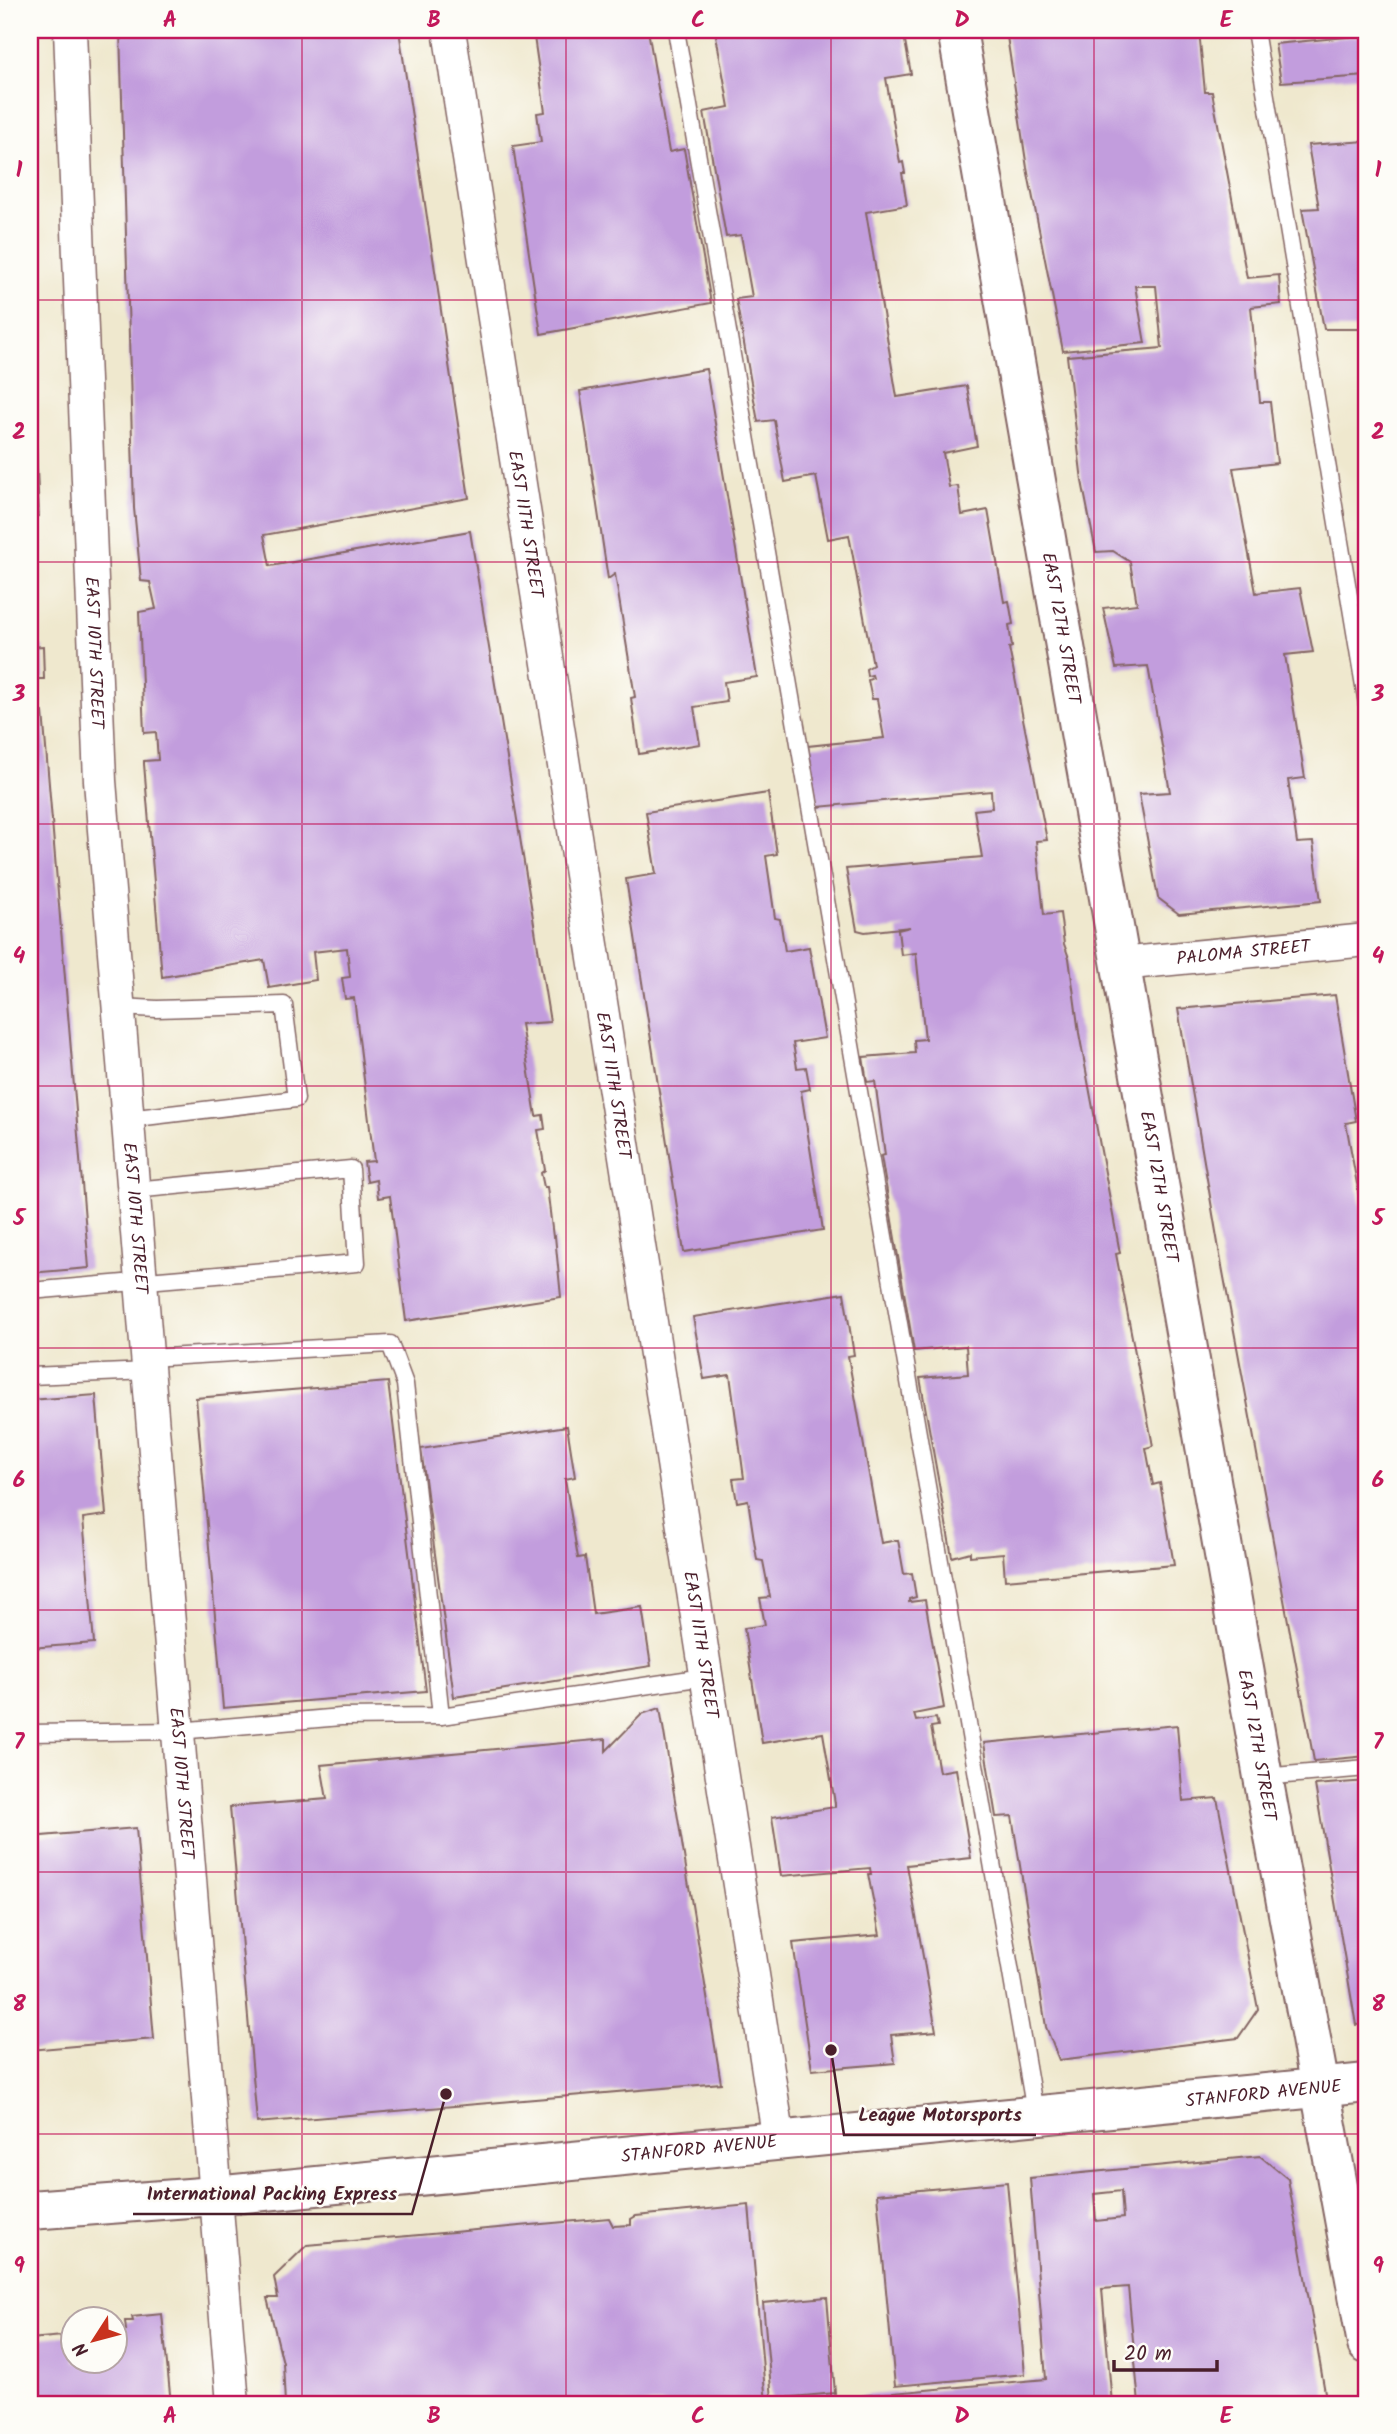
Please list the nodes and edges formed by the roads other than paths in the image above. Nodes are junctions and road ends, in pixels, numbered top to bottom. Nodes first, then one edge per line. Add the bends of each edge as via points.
1 (70, 30) edge
2 (449, 30) edge
3 (676, 30) edge
4 (957, 30) edge
5 (1255, 30) edge
6 (1367, 704) edge
7 (1367, 940) edge
8 (1120, 964) junction
9 (119, 1007) junction
10 (128, 1119) junction
11 (134, 1190) junction
12 (142, 1282) junction
13 (30, 1291) edge
14 (148, 1365) junction
15 (30, 1376) edge
16 (704, 1677) junction
17 (441, 1716) junction
18 (178, 1731) junction
19 (30, 1733) edge
20 (1367, 1768) edge
21 (1263, 1777) junction
22 (1367, 2083) edge
23 (1320, 2088) junction
24 (1036, 2118) junction
25 (779, 2141) junction
26 (215, 2196) junction
27 (30, 2210) edge
28 (1367, 2344) edge
29 (233, 2404) edge

1 - 9 street, EAST 10TH STREET via 99,767
2 - 16 street, EAST 11TH STREET
3 - 24 lane
4 - 8 street, EAST 12TH STREET
5 - 6 lane
7 - 8 street, PALOMA STREET
8 - 21 street, EAST 12TH STREET
9 - 10 street, EAST 10TH STREET
9 - 10 lane via 284,1005 296,1099
10 - 11 street, EAST 10TH STREET
11 - 12 street, EAST 10TH STREET
11 - 12 lane via 351,1169 357,1263
12 - 13 lane
12 - 14 street, EAST 10TH STREET
14 - 15 lane
14 - 17 lane via 390,1344 405,1384
14 - 18 street, EAST 10TH STREET
16 - 17 lane
16 - 25 street, EAST 11TH STREET
17 - 18 lane via 341,1717
18 - 19 lane
18 - 26 street, EAST 10TH STREET
20 - 21 lane
21 - 23 street, EAST 12TH STREET
22 - 23 street, STANFORD AVENUE
23 - 24 street, STANFORD AVENUE
23 - 28 street, EAST 12TH STREET
24 - 25 street, STANFORD AVENUE
25 - 26 street, STANFORD AVENUE
26 - 27 street, STANFORD AVENUE
26 - 29 street, EAST 10TH STREET

